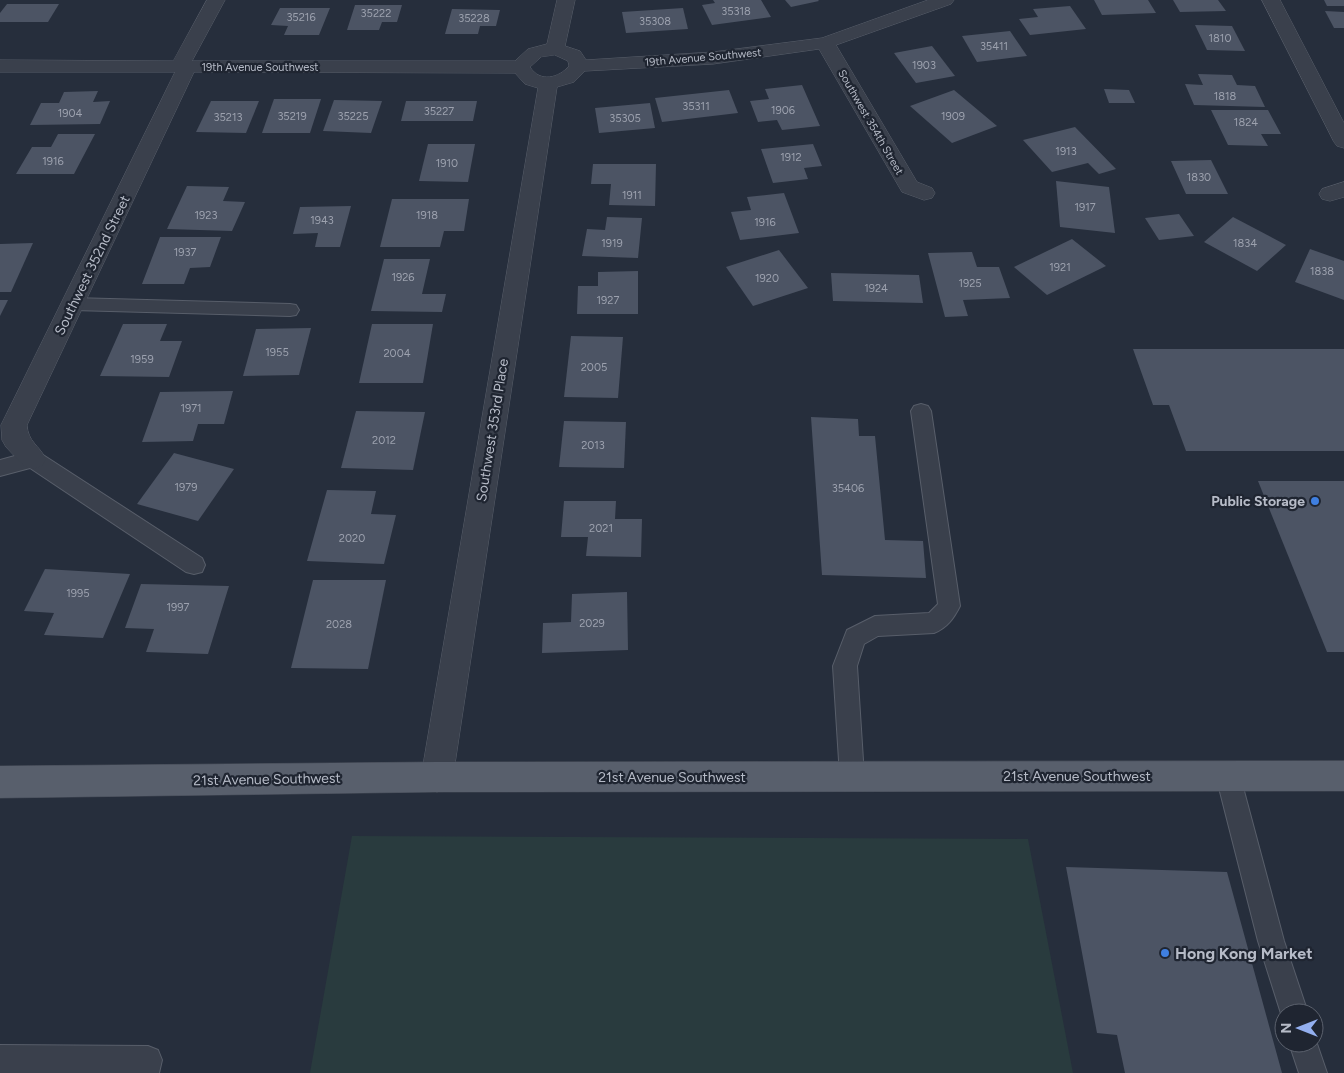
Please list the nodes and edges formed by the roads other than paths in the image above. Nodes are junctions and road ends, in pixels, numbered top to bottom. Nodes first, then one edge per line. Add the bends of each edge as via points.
1 (216, 0) edge
2 (566, 0) edge
3 (945, 0) edge
4 (1271, 0) edge
5 (826, 43) junction
6 (555, 49) junction
7 (0, 66) edge
8 (579, 66) junction
9 (183, 67) junction
10 (521, 67) junction
11 (548, 83) junction
12 (1344, 142) edge
13 (924, 193) dead end
14 (73, 304) junction
15 (290, 310) dead end
16 (920, 411) dead end
17 (33, 459) junction
18 (0, 468) edge
19 (194, 565) dead end
20 (852, 776) junction
21 (1228, 776) junction
22 (1344, 776) edge
23 (437, 777) junction
24 (0, 782) edge
25 (1291, 1003) edge
26 (1307, 1053) edge
27 (0, 1059) edge
28 (145, 1073) edge
29 (1313, 1073) edge

1 - 9 street, Southwest 352nd Street
2 - 6 street
3 - 5 street, 19th Avenue Southwest
4 - 12 street
5 - 8 street, 19th Avenue Southwest via 695,60
5 - 13 street, Southwest 354th Street via 909,187
6 - 8 street via 572,54
6 - 10 street via 532,54
7 - 9 street, 19th Avenue Southwest
8 - 11 street via 566,80
9 - 10 street, 19th Avenue Southwest
9 - 14 street, Southwest 352nd Street
10 - 11 street via 528,78
11 - 23 street, Southwest 353rd Place
14 - 15 lane
14 - 17 street, Southwest 352nd Street via 14,425 15,440
16 - 20 lane via 949,606 934,623 875,626 855,637 845,666
17 - 18 lane
17 - 19 lane
20 - 21 main road, 21st Avenue Southwest
20 - 23 main road, 21st Avenue Southwest
21 - 22 main road, 21st Avenue Southwest
21 - 25 lane
23 - 24 main road, 21st Avenue Southwest
26 - 29 lane
27 - 28 lane via 148,1060

